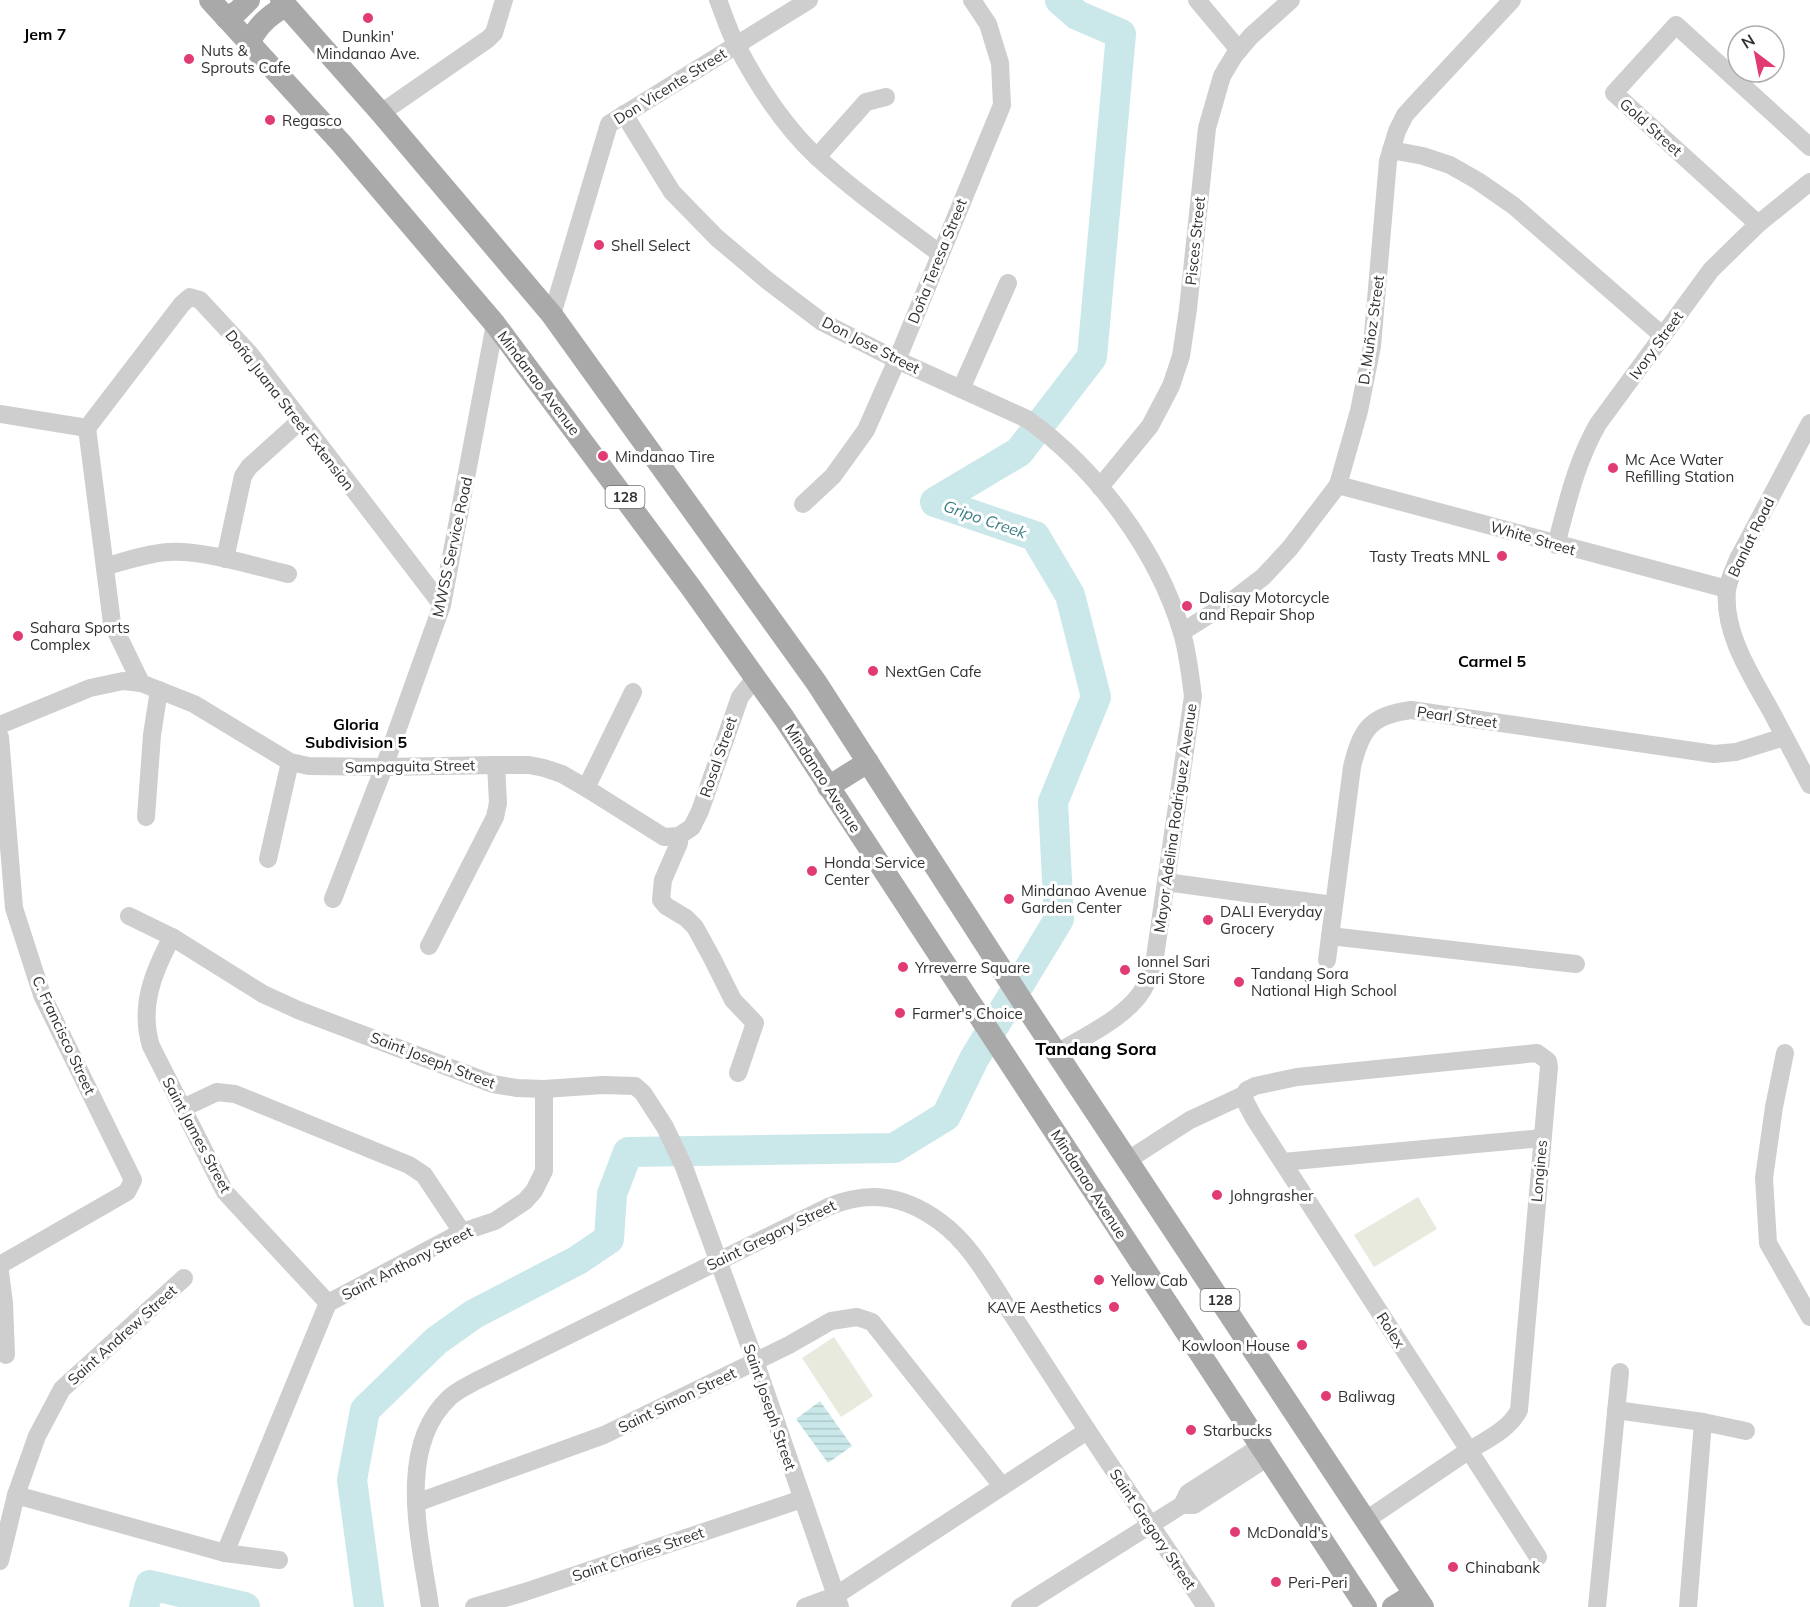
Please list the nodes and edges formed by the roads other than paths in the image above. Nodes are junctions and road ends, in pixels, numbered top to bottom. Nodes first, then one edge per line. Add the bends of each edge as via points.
1 (210, 0) edge
2 (249, 0) edge
3 (504, 0) edge
4 (718, 0) edge
5 (809, 0) edge
6 (972, 0) edge
7 (1197, 0) edge
8 (1291, 0) edge
9 (1512, 0) edge
10 (283, 3) edge
11 (226, 18) junction
12 (249, 43) junction
13 (736, 45) junction
14 (1239, 50) junction
15 (886, 97) dead end
16 (381, 113) junction
17 (624, 114) junction
18 (1810, 147) edge
19 (1391, 150) junction
20 (817, 157) junction
21 (1810, 182) edge
22 (1758, 224) junction
23 (939, 253) junction
24 (1008, 283) dead end
25 (552, 315) junction
26 (495, 324) junction
27 (1663, 336) junction
28 (897, 360) junction
29 (961, 389) junction
30 (0, 414) edge
31 (300, 421) junction
32 (1810, 423) edge
33 (87, 428) junction
34 (1338, 485) junction
35 (1100, 487) junction
36 (803, 504) dead end
37 (1556, 545) junction
38 (225, 559) junction
39 (106, 566) junction
40 (288, 574) dead end
41 (1728, 589) junction
42 (442, 605) junction
43 (1182, 632) junction
44 (756, 678) junction
45 (141, 683) junction
46 (159, 690) junction
47 (633, 692) dead end
48 (0, 725) edge
49 (0, 737) edge
50 (1784, 737) junction
51 (290, 762) junction
52 (868, 762) junction
53 (496, 765) junction
54 (384, 767) junction
55 (1810, 785) edge
56 (828, 787) junction
57 (586, 788) junction
58 (146, 817) dead end
59 (680, 836) junction
60 (268, 859) dead end
61 (1166, 882) junction
62 (333, 899) dead end
63 (1333, 905) junction
64 (129, 916) dead end
65 (1329, 936) junction
66 (172, 937) junction
67 (429, 946) dead end
68 (1327, 960) dead end
69 (1576, 964) dead end
70 (1057, 1053) junction
71 (1785, 1053) dead end
72 (738, 1073) dead end
73 (544, 1089) junction
74 (1244, 1098) junction
75 (183, 1108) junction
76 (1542, 1138) junction
77 (1128, 1160) junction
78 (1283, 1162) junction
79 (462, 1232) junction
80 (717, 1261) junction
81 (0, 1265) edge
82 (0, 1272) edge
83 (184, 1278) dead end
84 (327, 1303) junction
85 (1810, 1317) edge
86 (6, 1355) dead end
87 (754, 1362) junction
88 (1620, 1372) dead end
89 (1616, 1410) junction
90 (1703, 1422) junction
91 (1087, 1431) junction
92 (1746, 1431) dead end
93 (1469, 1451) junction
94 (1264, 1452) junction
95 (1002, 1486) junction
96 (16, 1495) junction
97 (802, 1499) junction
98 (416, 1503) junction
99 (1366, 1520) junction
100 (1151, 1525) junction
101 (225, 1553) junction
102 (1538, 1557) dead end
103 (279, 1560) dead end
104 (0, 1561) edge
105 (1419, 1600) edge
106 (838, 1602) edge
107 (430, 1607) edge
108 (474, 1607) edge
109 (806, 1607) edge
110 (1020, 1607) edge
111 (1206, 1607) edge
112 (1366, 1607) edge
113 (1393, 1607) edge
114 (1597, 1607) edge
115 (1688, 1607) edge

1 - 11 main road, Mindanao Avenue / 128
2 - 11 main road
3 - 16 street via 494,33 488,39
4 - 13 street
5 - 13 street, Don Vicente Street
6 - 23 street, Doña Teresa Street via 988,24 1000,63 1002,105
7 - 14 street
8 - 14 street, Pisces Street
9 - 19 street, D. Muñoz Street via 1414,105 1397,131
10 - 12 main road via 264,20
10 - 16 main road, 128
11 - 12 main road, Mindanao Avenue / 128
12 - 26 main road, Mindanao Avenue / 128 via 341,143
13 - 17 street, Don Vicente Street
13 - 20 street via 773,104
14 - 35 street, Pisces Street via 1222,76 1207,128 1188,309 1171,386 1150,426
15 - 20 street via 866,102
16 - 25 main road, 128
17 - 25 street, Don Vicente Street via 609,124
17 - 28 street, Don Jose Street via 672,192 717,238 822,322
18 - 22 street, Gold Street via 1676,25 1614,93
19 - 27 street via 1450,165 1478,181 1514,206
19 - 34 street, D. Muñoz Street via 1372,346
20 - 23 street
21 - 22 street, Ivory Street
22 - 27 street, Ivory Street via 1711,270
23 - 28 street, Doña Teresa Street
24 - 29 street
25 - 52 main road, 128 via 816,682
26 - 42 street, MWSS Service Road
26 - 44 main road, Mindanao Avenue / 128
27 - 37 street, Ivory Street via 1586,444
28 - 29 street, Don Jose Street
28 - 36 street, Doña Teresa Street via 866,430 833,476
29 - 35 street, Don Jose Street via 1027,419
30 - 33 street
31 - 33 street, Doña Juana Street Extension via 250,354 200,300 190,297
31 - 38 street via 243,476
31 - 42 street, Doña Juana Street Extension
32 - 41 street, Banlat Road via 1748,539
33 - 39 street
34 - 37 street, White Street
34 - 43 street, D. Muñoz Street via 1263,577
35 - 43 street, Mayor Adelina Rodriguez Avenue via 1151,559
37 - 41 street, White Street
38 - 39 street via 169,552
38 - 40 street
39 - 45 street via 112,623
41 - 50 street, Banlat Road via 1729,615 1737,645
42 - 54 street, MWSS Service Road
43 - 61 street, Mayor Adelina Rodriguez Avenue via 1193,696
44 - 56 main road, Mindanao Avenue / 128
44 - 59 street, Rosal Street via 740,697 700,811 692,827
45 - 46 street, Sampaguita Street
45 - 48 street via 123,681 90,687
46 - 51 street, Sampaguita Street via 194,704
46 - 58 street
47 - 57 street
49 - 81 street, C. Francisco Street via 14,908 19,927 42,995 132,1185 127,1192
50 - 55 street, Banlat Road
50 - 63 street, Pearl Street via 1736,752 1714,754 1411,710 1391,713 1366,729 1358,744
51 - 54 street, Sampaguita Street
51 - 60 street
52 - 56 main road
52 - 70 main road, 128
53 - 54 street, Sampaguita Street
53 - 57 street, Sampaguita Street via 544,768
53 - 67 street via 495,817
54 - 62 street, MWSS Service Road
56 - 94 main road, Mindanao Avenue / 128
57 - 59 street, Sampaguita Street via 664,837
59 - 72 street via 663,880 661,900 694,927 733,1000 755,1023
61 - 63 street
61 - 70 street, Mayor Adelina Rodriguez Avenue via 1155,957 1136,1000
63 - 65 street, Pearl Street
64 - 66 street, Saint Joseph Street
65 - 68 street, Pearl Street
65 - 69 street
66 - 73 street, Saint Joseph Street via 263,994 298,1010 493,1084
66 - 75 street, Saint James Street via 150,985 146,1031 158,1064
70 - 77 main road, 128
71 - 85 street via 1764,1178 1768,1243
73 - 79 street, Saint Anthony Street via 544,1171 534,1191 495,1221
73 - 80 street, Saint Joseph Street via 635,1086 643,1093 684,1167
74 - 76 street, Longines via 1247,1090 1255,1086 1297,1077 1537,1053 1548,1061 1549,1067
74 - 77 street via 1190,1120
74 - 78 street, Rolex
75 - 79 street via 217,1092 235,1094 409,1165 424,1175
75 - 84 street, Saint James Street via 225,1191
76 - 78 street
76 - 93 street, Longines via 1519,1410 1511,1422
77 - 99 main road, 128
78 - 93 street, Rolex
79 - 84 street, Saint Anthony Street
80 - 87 street, Saint Joseph Street
80 - 91 street, Saint Gregory Street via 842,1201 873,1196 906,1203 942,1224 973,1254
80 - 98 street, Saint Gregory Street via 450,1396 426,1431 418,1460
82 - 86 street
83 - 96 street, Saint Andrew Street via 62,1389 37,1436
84 - 101 street, Saint Anthony Street
87 - 95 street, Saint Simon Street via 831,1321 857,1317 872,1323
87 - 97 street, Saint Joseph Street
87 - 98 street, Saint Simon Street via 604,1435
88 - 89 street
89 - 90 street
89 - 114 street
90 - 92 street
90 - 115 street
91 - 95 street
91 - 100 street, Saint Gregory Street
93 - 99 street, Longines
93 - 102 street, Rolex
94 - 100 street via 1188,1493 1182,1505
94 - 112 main road, Mindanao Avenue / 128
95 - 106 street
96 - 101 street
96 - 104 street, Saint Andrew Street
97 - 106 street, Saint Joseph Street
97 - 108 street, Saint Charies Street
98 - 107 street, Saint Gregory Street
99 - 105 main road, 128
100 - 110 street
100 - 111 street, Saint Gregory Street
101 - 103 street
105 - 113 main road
106 - 109 street

